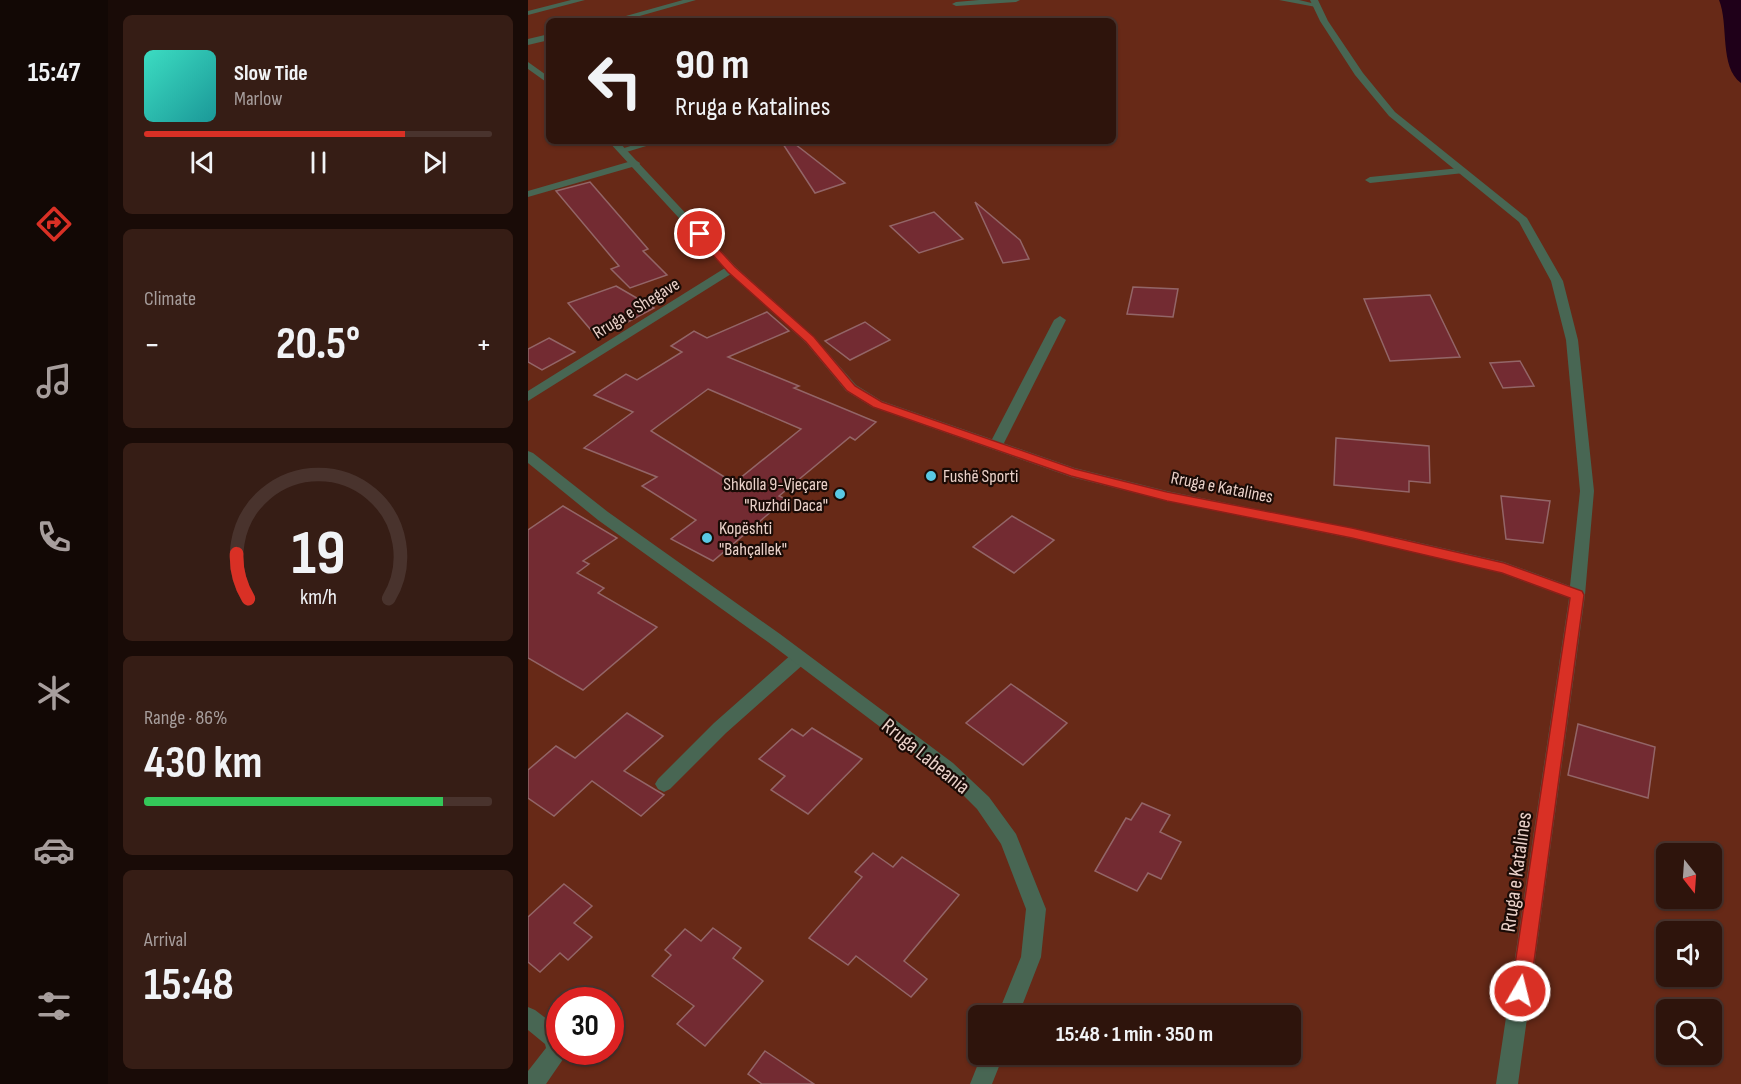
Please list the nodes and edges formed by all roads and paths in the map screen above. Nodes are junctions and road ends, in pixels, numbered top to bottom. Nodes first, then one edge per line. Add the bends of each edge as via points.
1 (581, 0) edge
2 (692, 0) edge
3 (1016, 0) edge
4 (1283, 0) edge
5 (1315, 2) edge
6 (956, 4) dead end
7 (528, 13) edge
8 (623, 18) edge
9 (546, 38) edge
10 (528, 42) edge
11 (528, 65) edge
12 (546, 79) edge
13 (616, 144) edge
14 (646, 144) edge
15 (622, 150) junction
16 (635, 163) junction
17 (1460, 171) junction
18 (1370, 180) dead end
19 (528, 194) edge
20 (732, 270) junction
21 (1060, 321) dead end
22 (528, 397) edge
23 (996, 446) junction
24 (528, 456) edge
25 (1577, 595) junction
26 (799, 658) junction
27 (664, 784) dead end
28 (1011, 1005) edge
29 (528, 1017) edge
30 (989, 1065) edge
31 (532, 1084) edge
32 (981, 1084) edge
33 (1507, 1084) edge

1 - 7 street
2 - 8 street
3 - 6 street
4 - 5 street
5 - 17 street, Rruga e Katalines via 1354,65 1392,114
9 - 10 street
11 - 12 street
13 - 15 street
14 - 15 street
15 - 16 street
16 - 19 street
16 - 20 street
17 - 18 street
17 - 25 street, Rruga e Katalines via 1522,220 1557,281 1572,340 1587,491
20 - 22 street, Rruga e Shegave
20 - 23 street via 810,340 851,388 877,404
21 - 23 street
23 - 25 street, Rruga e Katalines via 1071,472 1167,496 1504,568
24 - 26 street, Rruga Labeania via 603,516
25 - 33 street, Rruga e Katalines
26 - 27 street
26 - 28 street, Rruga Labeania via 947,768 983,803 1009,840 1036,909 1031,957
29 - 31 street via 555,1038 557,1051
30 - 32 street

